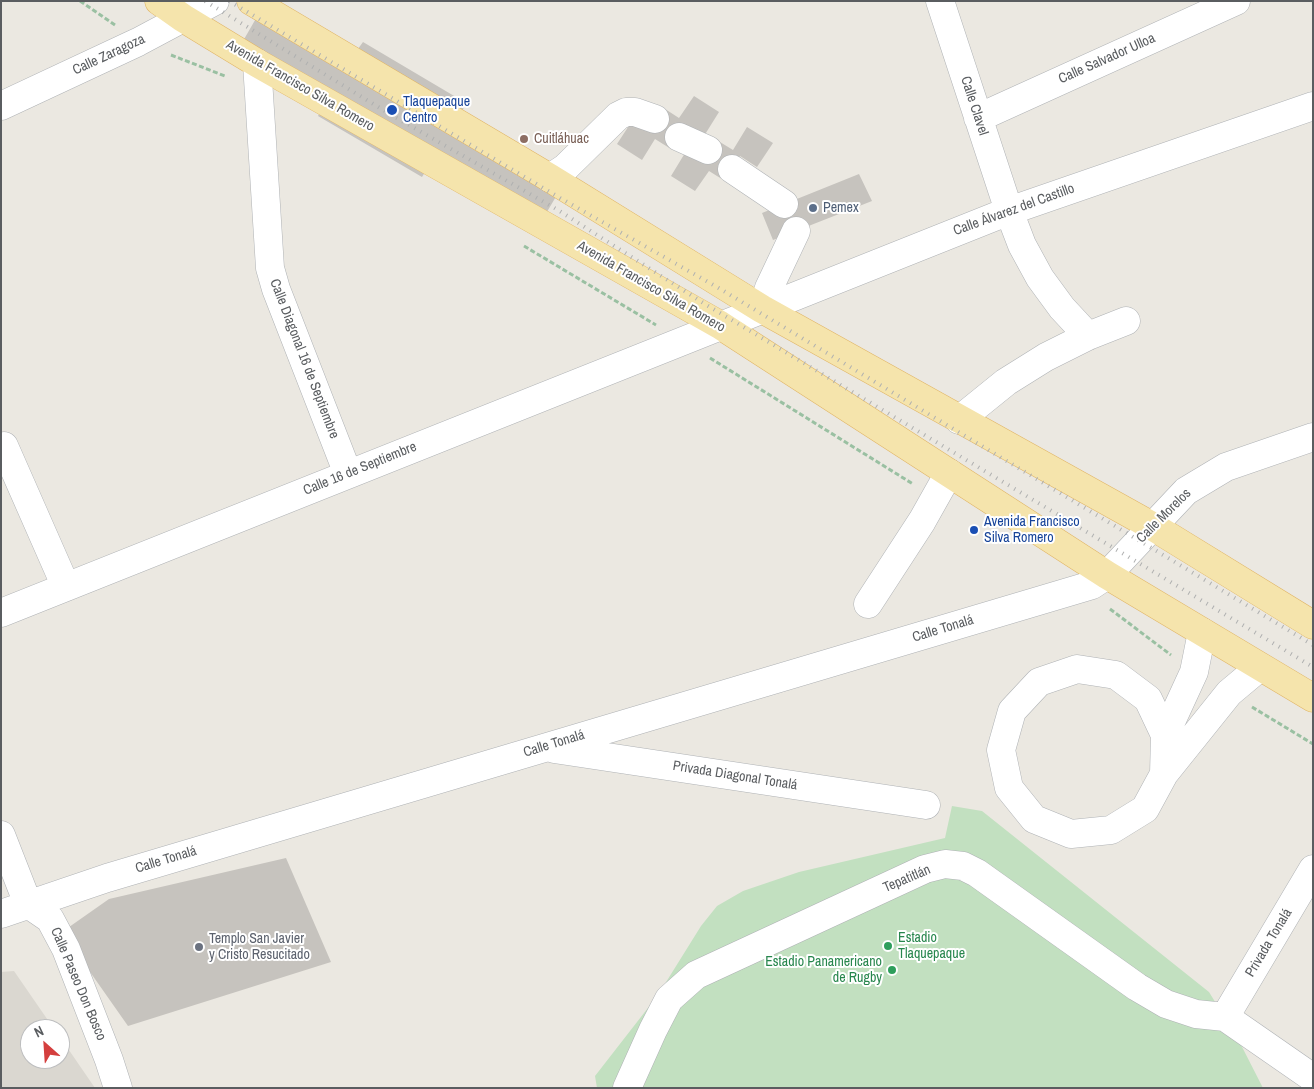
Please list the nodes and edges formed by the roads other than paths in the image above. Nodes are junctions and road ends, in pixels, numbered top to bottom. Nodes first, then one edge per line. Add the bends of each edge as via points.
1 (160, 1) edge
2 (215, 1) edge
3 (251, 1) edge
4 (940, 1) edge
5 (1236, 1) edge
6 (183, 18) junction
7 (257, 62) junction
8 (1, 106) edge
9 (1313, 106) edge
10 (978, 118) junction
11 (655, 119) dead end
12 (679, 137) dead end
13 (708, 150) dead end
14 (732, 169) dead end
15 (550, 178) junction
16 (784, 204) dead end
17 (1009, 210) junction
18 (796, 231) dead end
19 (762, 309) junction
20 (1126, 321) dead end
21 (720, 325) junction
22 (1088, 336) junction
23 (959, 420) junction
24 (1313, 437) edge
25 (4, 446) dead end
26 (949, 473) junction
27 (348, 474) junction
28 (1152, 526) junction
29 (1108, 575) junction
30 (66, 587) junction
31 (868, 604) dead end
32 (1, 613) edge
33 (1313, 625) edge
34 (1202, 632) junction
35 (1260, 667) junction
36 (1313, 698) edge
37 (1166, 735) junction
38 (545, 747) junction
39 (1164, 774) junction
40 (926, 805) dead end
41 (1, 835) edge
42 (1313, 869) edge
43 (28, 904) junction
44 (1, 914) edge
45 (1225, 1017) junction
46 (1313, 1078) edge
47 (118, 1088) edge
48 (627, 1088) edge

1 - 6 main road, Avenida Francisco Silva Romero
2 - 6 street, Calle Zaragoza
3 - 15 main road
4 - 10 street, Calle Clavel
5 - 10 street, Calle Salvador Ulloa
6 - 7 main road, Avenida Francisco Silva Romero
6 - 8 street, Calle Zaragoza
7 - 21 main road, Avenida Francisco Silva Romero
7 - 27 street, Calle Diagonal 16 de Septiembre via 270,268
9 - 17 street, Calle Álvarez del Castillo
10 - 17 street, Calle Clavel
11 - 15 street via 635,112 618,116 565,168
12 - 13 street
14 - 16 street
15 - 19 main road
17 - 19 street, Calle Álvarez del Castillo
17 - 22 street, Calle Clavel via 1022,245 1040,278
18 - 19 street
19 - 21 street, Calle Álvarez del Castillo
19 - 23 main road
20 - 22 street
21 - 26 main road, Avenida Francisco Silva Romero
21 - 27 street, Calle 16 de Septiembre
22 - 23 street via 1006,382
23 - 28 main road
24 - 28 street, Calle Morelos via 1226,467 1186,491
25 - 30 street
26 - 29 main road, Avenida Francisco Silva Romero
26 - 31 street
27 - 30 street, Calle 16 de Septiembre
28 - 29 street, Calle Morelos
28 - 33 main road
29 - 34 main road, Avenida Francisco Silva Romero
29 - 38 street, Calle Tonalá via 1092,585
30 - 32 street, Calle 16 de Septiembre
34 - 35 main road, Avenida Francisco Silva Romero
34 - 37 street via 1194,672
35 - 36 main road, Avenida Francisco Silva Romero
35 - 39 street via 1229,693
37 - 39 street
37 - 39 street via 1148,699 1116,675 1077,669 1039,682 1012,711 1001,750 1009,788 1034,819 1071,834 1111,830 1144,809
38 - 40 street, Privada Diagonal Tonalá
38 - 43 street, Calle Tonalá
41 - 43 street
42 - 45 street, Privada Tonalá
43 - 44 street, Calle Tonalá
43 - 47 street, Calle Paseo Don Bosco via 50,919 66,949
45 - 46 street
45 - 48 street, Tepatitlán via 1196,1014 1166,1004 1137,987 977,872 963,866 944,864 916,873 696,975 669,999

